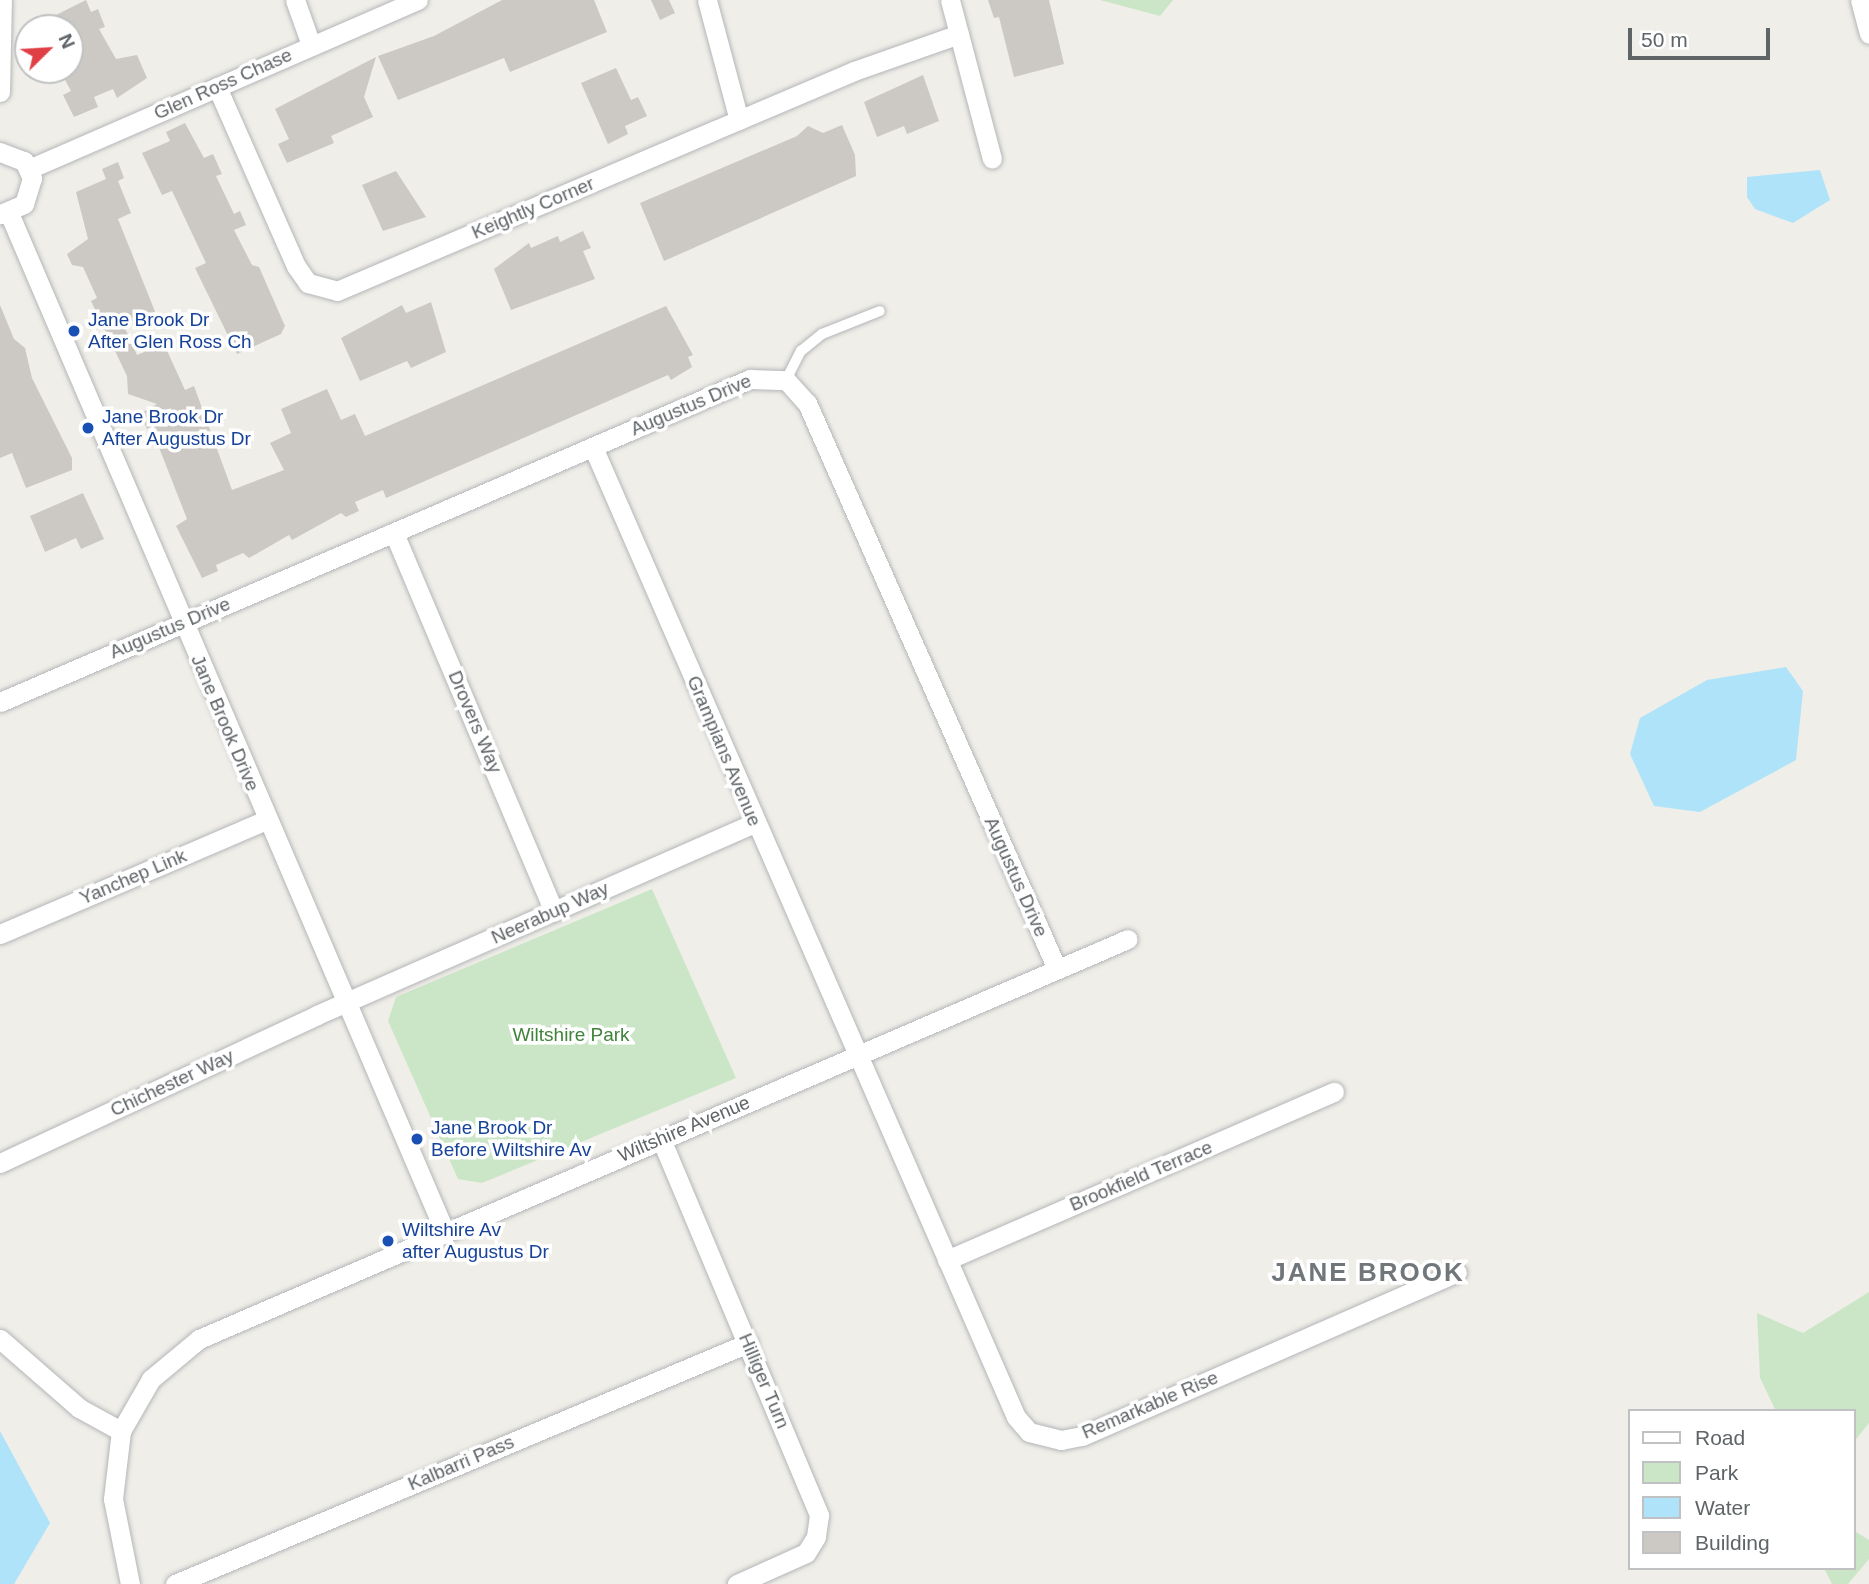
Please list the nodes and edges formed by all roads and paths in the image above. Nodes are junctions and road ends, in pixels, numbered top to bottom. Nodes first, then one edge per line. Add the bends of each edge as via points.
1 (2, 0) edge
2 (295, 0) edge
3 (418, 0) edge
4 (707, 0) edge
5 (950, 0) edge
6 (1860, 0) edge
7 (958, 34) junction
8 (1869, 34) edge
9 (311, 45) junction
10 (217, 87) junction
11 (0, 92) edge
12 (739, 120) junction
13 (0, 152) edge
14 (992, 159) dead end
15 (29, 169) junction
16 (4, 213) edge
17 (880, 311) dead end
18 (786, 380) junction
19 (593, 447) junction
20 (394, 533) junction
21 (183, 623) junction
22 (0, 702) edge
23 (266, 820) junction
24 (755, 823) junction
25 (554, 912) junction
26 (0, 934) edge
27 (1128, 939) dead end
28 (1057, 969) junction
29 (344, 1003) junction
30 (857, 1055) junction
31 (1334, 1092) dead end
32 (661, 1139) junction
33 (0, 1163) edge
34 (445, 1232) junction
35 (947, 1260) junction
36 (1457, 1272) dead end
37 (0, 1339) edge
38 (748, 1343) junction
39 (121, 1431) junction
40 (130, 1584) edge
41 (175, 1584) edge
42 (737, 1584) edge

1 - 11 street
2 - 9 street
3 - 9 street, Glen Ross Chase
4 - 12 street
5 - 7 street
6 - 8 street
7 - 12 street, Keightly Corner via 890,56
7 - 14 street
9 - 10 street, Glen Ross Chase
10 - 12 street, Keightly Corner via 296,267 321,290 354,285
10 - 15 street, Glen Ross Chase
13 - 15 street via 16,156
15 - 16 street, Jane Brook Drive via 29,196
16 - 21 street, Jane Brook Drive
17 - 18 lane via 822,334 801,351
18 - 19 street, Augustus Drive via 750,379
18 - 28 street, Augustus Drive via 807,403
19 - 20 street, Augustus Drive
19 - 24 street, Grampians Avenue
20 - 21 street, Augustus Drive
20 - 25 street, Drovers Way
21 - 22 street, Augustus Drive
21 - 23 street, Jane Brook Drive
23 - 26 street, Yanchep Link
23 - 29 street, Jane Brook Drive
24 - 25 street, Neerabup Way
24 - 30 street, Grampians Avenue
25 - 29 street, Neerabup Way
27 - 28 street, Wiltshire Avenue
28 - 30 street, Wiltshire Avenue
29 - 33 street, Chichester Way
29 - 34 street, Jane Brook Drive
30 - 32 street, Wiltshire Avenue
30 - 35 street, Remarkable Rise
31 - 35 street, Brookfield Terrace
32 - 34 street, Wiltshire Avenue
32 - 38 street, Hilliger Turn
34 - 39 street, Wiltshire Avenue via 199,1339 152,1379
35 - 36 street, Remarkable Rise via 1016,1417 1028,1432 1061,1440
37 - 39 street via 79,1408
38 - 41 street, Kalbarri Pass
38 - 42 street, Hilliger Turn via 817,1505 819,1527 801,1557
39 - 40 street via 113,1499

